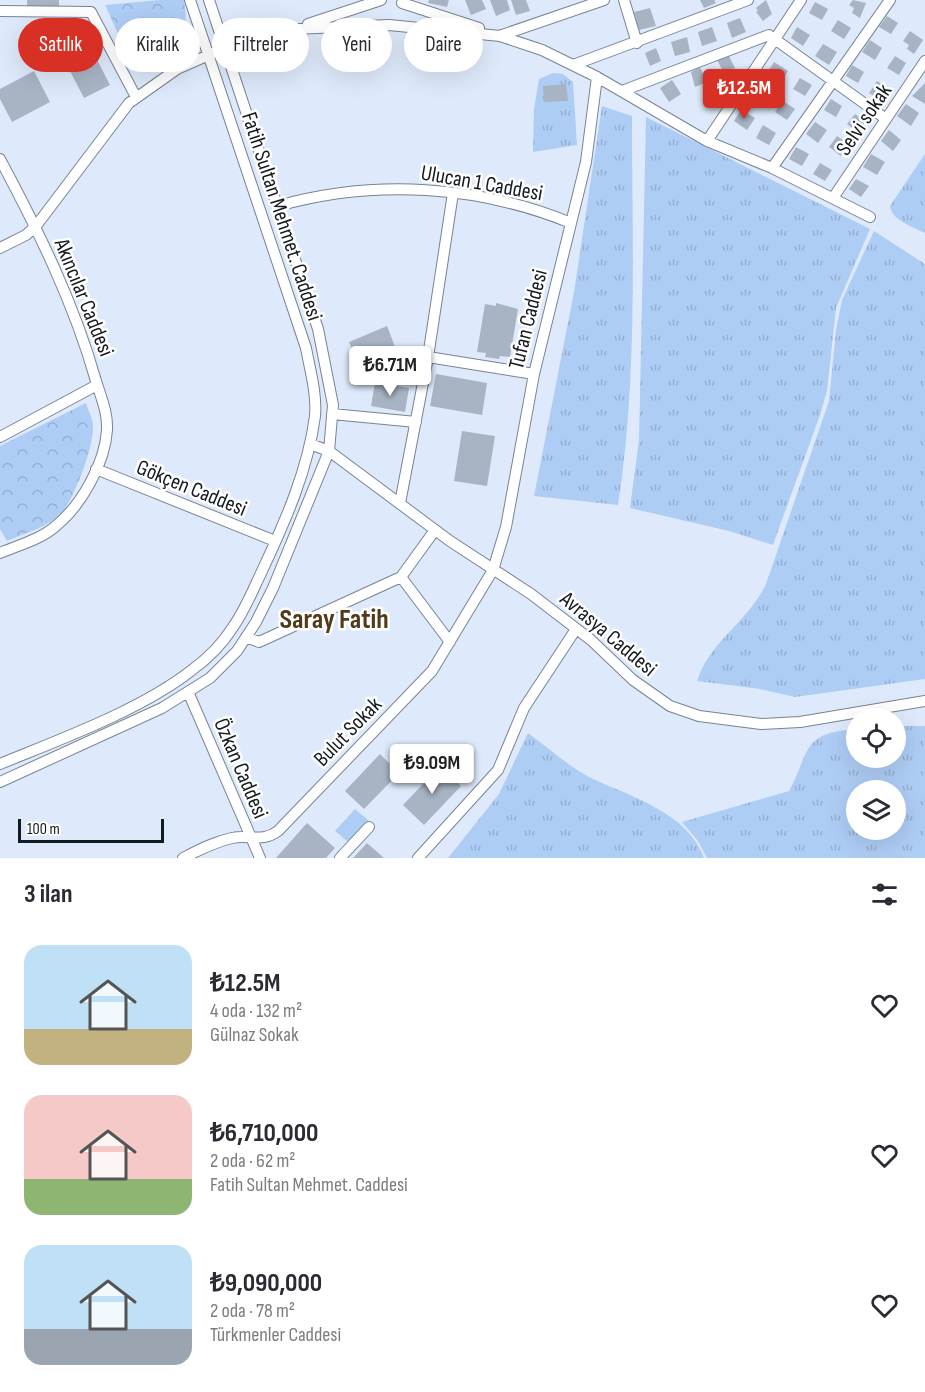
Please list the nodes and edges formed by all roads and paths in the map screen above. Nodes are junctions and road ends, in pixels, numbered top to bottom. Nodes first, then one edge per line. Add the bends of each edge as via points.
1 (190, 0) edge
2 (209, 0) edge
3 (381, 0) edge
4 (604, 0) edge
5 (624, 0) edge
6 (748, 0) edge
7 (801, 0) edge
8 (890, 0) edge
9 (402, 3) dead end
10 (0, 11) edge
11 (212, 19) edge
12 (309, 24) edge
13 (309, 28) edge
14 (500, 36) junction
15 (776, 38) junction
16 (212, 41) edge
17 (637, 43) junction
18 (212, 52) edge
19 (925, 61) edge
20 (573, 65) junction
21 (224, 72) edge
22 (226, 72) edge
23 (597, 77) junction
24 (834, 79) junction
25 (622, 91) junction
26 (136, 97) junction
27 (886, 119) junction
28 (707, 141) junction
29 (0, 159) edge
30 (772, 168) junction
31 (453, 194) junction
32 (833, 198) junction
33 (278, 206) junction
34 (870, 217) dead end
35 (571, 223) junction
36 (36, 226) junction
37 (0, 248) edge
38 (428, 357) junction
39 (534, 374) junction
40 (97, 385) junction
41 (332, 414) junction
42 (416, 422) junction
43 (0, 437) edge
44 (310, 444) junction
45 (329, 451) junction
46 (96, 469) junction
47 (400, 503) junction
48 (435, 530) junction
49 (275, 541) junction
50 (0, 552) edge
51 (493, 570) junction
52 (401, 577) junction
53 (576, 629) junction
54 (246, 638) junction
55 (450, 642) junction
56 (189, 694) junction
57 (925, 701) edge
58 (0, 764) edge
59 (0, 782) edge
60 (369, 827) dead end
61 (251, 838) junction
62 (183, 858) edge
63 (260, 858) edge
64 (339, 858) edge
65 (418, 858) edge

1 - 16 street, Fatih Sultan Mehmet. Caddesi
2 - 11 street, Fatih Sultan Mehmet. Caddesi
3 - 12 street
4 - 14 street
5 - 17 street
6 - 17 street
7 - 15 street
8 - 24 street
9 - 14 street
10 - 26 street via 91,12
13 - 14 street via 389,26
14 - 20 street
15 - 24 street
15 - 25 street via 770,35
15 - 28 street
17 - 20 street
18 - 26 street, Akıncılar Caddesi via 177,69
19 - 27 street, Selvi sokak
20 - 23 street
21 - 44 street, Fatih Sultan Mehmet. Caddesi via 306,348 315,414
22 - 33 street, Fatih Sultan Mehmet. Caddesi
23 - 25 street
23 - 35 street, Tufan Caddesi via 586,162
24 - 27 street
24 - 30 street
25 - 28 street
26 - 36 street, Akıncılar Caddesi
27 - 32 street, Selvi sokak
28 - 30 street
29 - 36 street
30 - 32 street
31 - 33 street, Ulucan 1 Caddesi via 419,188 361,190
31 - 35 street, Ulucan 1 Caddesi via 533,207
31 - 38 street
32 - 34 street
33 - 41 street, Fatih Sultan Mehmet. Caddesi via 318,329 330,379
35 - 39 street, Tufan Caddesi
36 - 37 street
36 - 40 street, Akıncılar Caddesi via 77,324
38 - 39 street
38 - 42 street
39 - 51 street, Tufan Caddesi via 506,527
40 - 43 street
40 - 46 street, Akıncılar Caddesi via 107,431
41 - 42 street
41 - 45 street, Fatih Sultan Mehmet. Caddesi
42 - 47 street
44 - 45 street, Avrasya Caddesi
44 - 49 street, Fatih Sultan Mehmet. Caddesi
45 - 47 street, Avrasya Caddesi
45 - 54 street, Fatih Sultan Mehmet. Caddesi via 273,588
46 - 49 street, Gökçen Caddesi
46 - 50 street, Akıncılar Caddesi via 84,493 56,526
47 - 48 street, Avrasya Caddesi
48 - 51 street, Avrasya Caddesi
48 - 52 street
49 - 58 street, Fatih Sultan Mehmet. Caddesi via 232,629 194,669 147,698
51 - 53 street, Avrasya Caddesi
51 - 55 street, Bulut Sokak
52 - 54 street via 259,642
52 - 55 street
53 - 57 street, Avrasya Caddesi via 633,680 670,706 699,716 761,724 800,722
53 - 65 street via 524,708 498,770
54 - 56 street, Fatih Sultan Mehmet. Caddesi via 210,678
55 - 61 street, Bulut Sokak via 432,671 278,831 269,837
56 - 59 street, Fatih Sultan Mehmet. Caddesi
56 - 61 street, Özkan Caddesi
60 - 64 street
61 - 62 street, Bulut Sokak via 235,837
61 - 63 street, Özkan Caddesi

